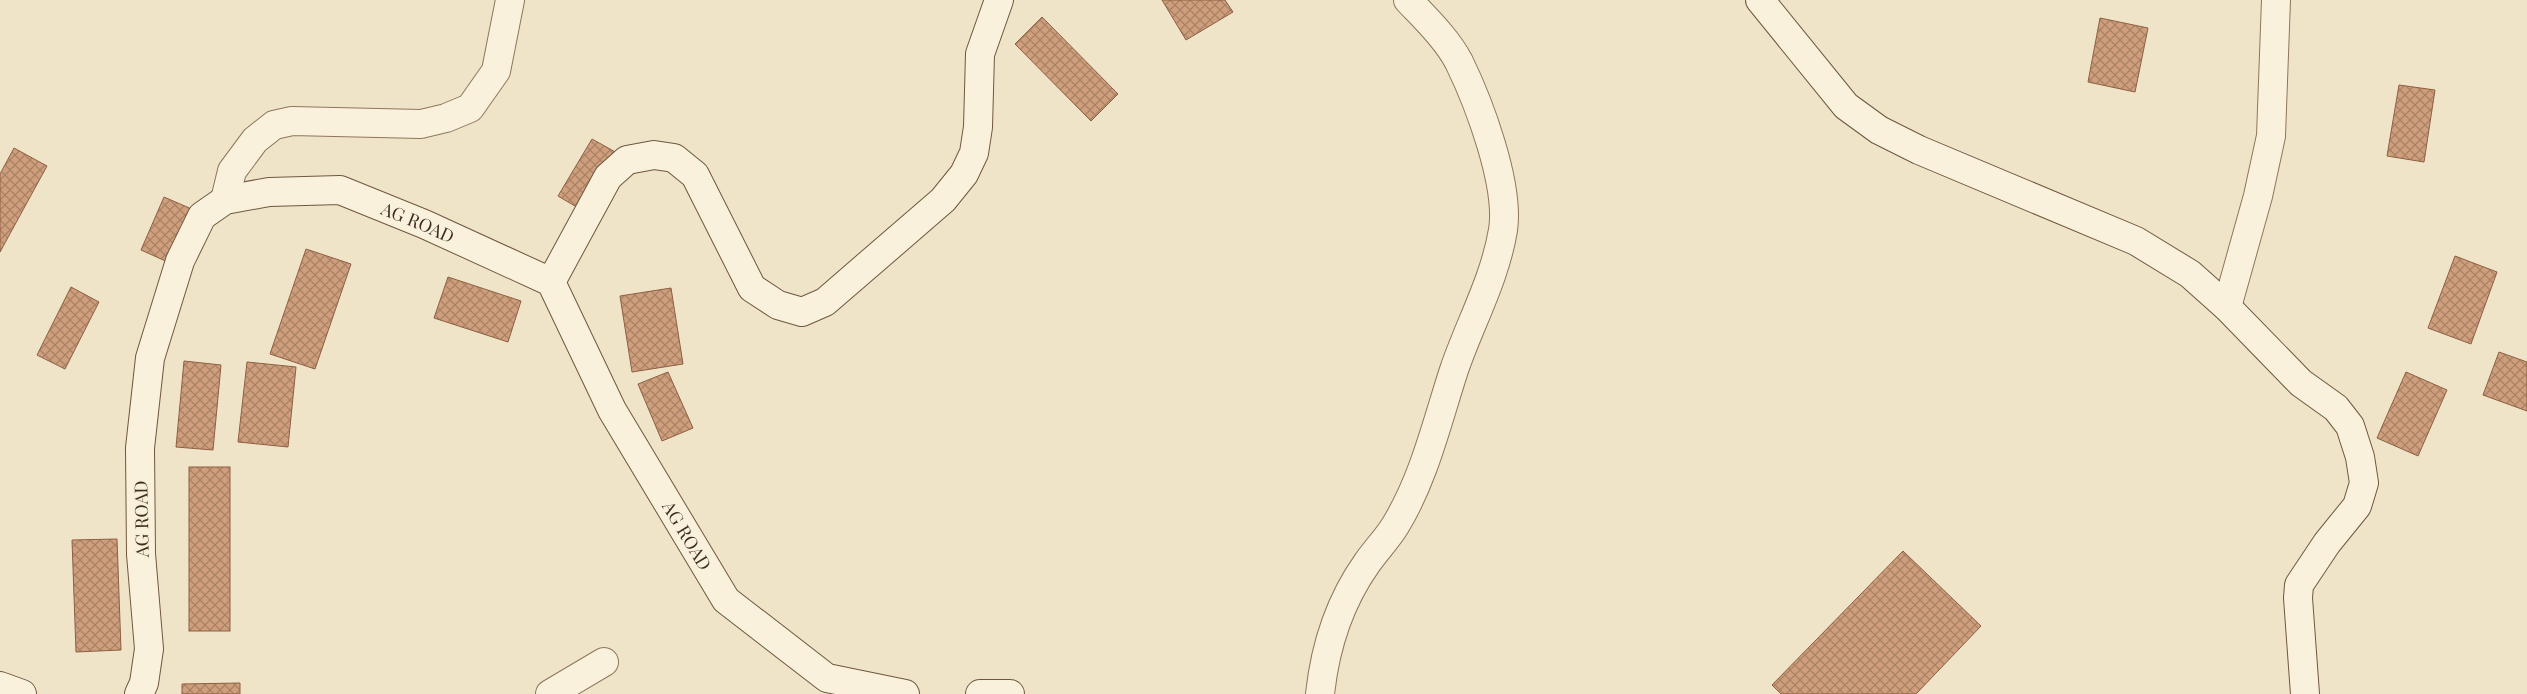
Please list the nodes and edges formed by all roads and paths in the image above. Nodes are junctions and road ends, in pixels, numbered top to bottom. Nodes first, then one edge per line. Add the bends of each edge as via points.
1 (510, 0) edge
2 (999, 0) edge
3 (1408, 0) edge
4 (1760, 0) edge
5 (2276, 0) edge
6 (225, 200) junction
7 (550, 282) junction
8 (2227, 307) junction
9 (604, 662) dead end
10 (0, 686) edge
11 (22, 694) edge
12 (139, 694) edge
13 (550, 694) edge
14 (905, 694) edge
15 (980, 694) edge
16 (1010, 694) edge
17 (1320, 694) edge
18 (2305, 694) edge

1 - 6 street via 496,71 470,108 421,124 292,121 274,125 255,140 232,171
2 - 7 street via 980,54 978,127 974,153 964,174 943,200 825,302 802,312 778,305 752,288 695,175 674,158 654,155 627,160 608,177
3 - 17 street via 1434,27 1458,61 1473,96 1500,178 1505,210 1503,229 1496,263 1461,348 1415,486 1395,527 1366,564 1348,596 1327,650
4 - 8 street via 1846,106 1879,130 1919,150 2136,241 2190,274
5 - 8 street via 2271,136
6 - 7 street, AG ROAD via 269,192 340,190 424,224
6 - 12 street, AG ROAD via 202,216 180,261 150,358 140,448 141,554 149,649
7 - 14 street, AG ROAD via 612,410 726,600 827,678
8 - 18 street via 2301,383 2336,408 2350,426 2360,457 2364,483 2357,506 2299,585
9 - 13 street
10 - 11 street
15 - 16 street

